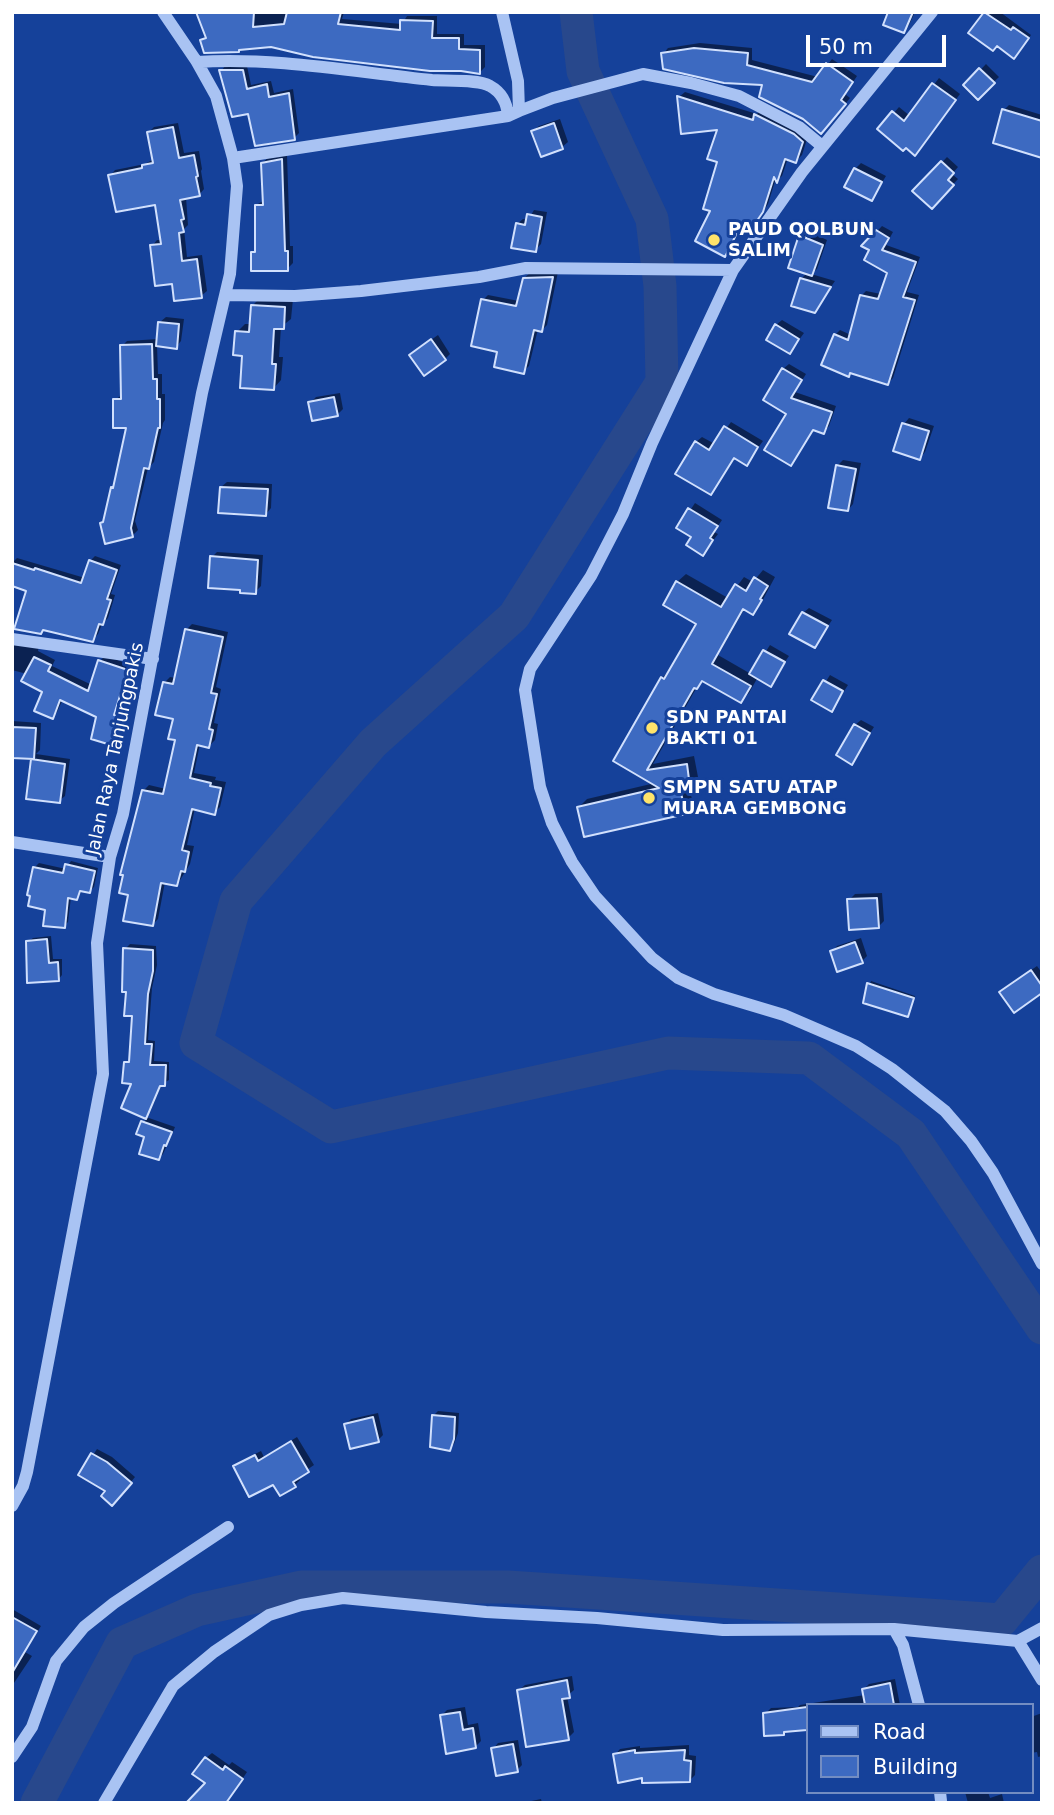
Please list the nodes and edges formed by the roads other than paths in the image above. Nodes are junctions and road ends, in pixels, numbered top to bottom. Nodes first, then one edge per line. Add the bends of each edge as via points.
1 (163, 12) edge
2 (502, 12) edge
3 (932, 12) edge
4 (197, 62) junction
5 (513, 113) junction
6 (822, 146) junction
7 (233, 158) junction
8 (733, 270) junction
9 (226, 295) junction
10 (12, 639) edge
11 (153, 659) junction
12 (12, 842) edge
13 (110, 856) junction
14 (1042, 1264) edge
15 (12, 1506) edge
16 (229, 1527) dead end
17 (1042, 1628) edge
18 (894, 1629) junction
19 (1018, 1641) junction
20 (1042, 1680) edge
21 (918, 1703) edge
22 (12, 1757) edge
23 (104, 1803) edge

1 - 4 street, Jalan Raya Tanjungpakis
2 - 5 street via 518,81
3 - 6 street
4 - 5 street via 277,62 487,84
4 - 7 street, Jalan Raya Tanjungpakis via 216,96
5 - 6 street via 643,74 739,96 799,127
5 - 7 street
6 - 8 street
7 - 9 street, Jalan Raya Tanjungpakis via 237,186
8 - 9 street via 526,268 361,291
8 - 14 street via 610,539 530,669 524,690 540,787 572,862 595,896 652,958 678,978 822,1030 892,1069 945,1111 971,1141
9 - 11 street, Jalan Raya Tanjungpakis via 202,393
10 - 11 street
11 - 13 street, Jalan Raya Tanjungpakis via 123,814
12 - 13 street
13 - 15 street, Jalan Raya Tanjungpakis via 97,943 103,1074 27,1472
16 - 22 street via 84,1627 56,1661 32,1727
17 - 19 street
18 - 19 street
18 - 21 street via 903,1645
18 - 23 street via 723,1630 343,1598 300,1605 268,1615 173,1686
19 - 20 street

